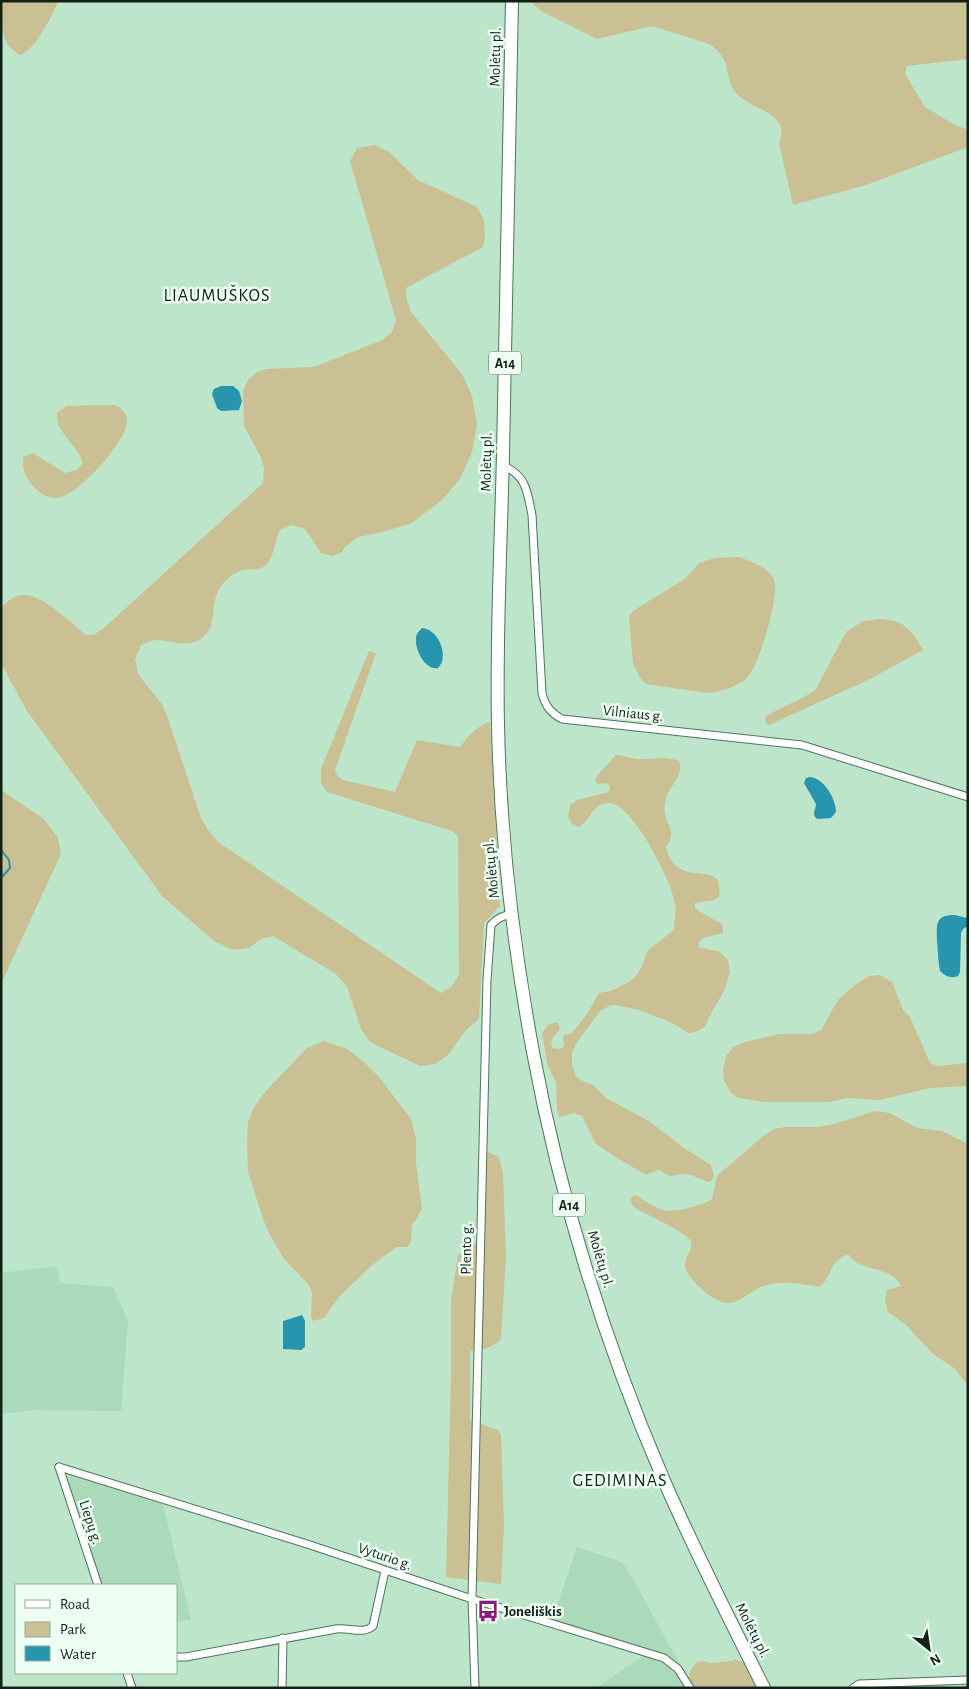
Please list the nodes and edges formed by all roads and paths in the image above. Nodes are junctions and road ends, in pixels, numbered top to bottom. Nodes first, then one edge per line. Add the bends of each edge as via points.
1 (512, 1) edge
2 (502, 465) junction
3 (968, 797) edge
4 (512, 914) junction
5 (59, 1467) joint
6 (385, 1571) junction
7 (98, 1584) edge
8 (472, 1599) junction
9 (283, 1638) junction
10 (178, 1657) edge
11 (127, 1674) edge
12 (968, 1680) edge
13 (132, 1688) edge
14 (282, 1688) edge
15 (476, 1688) edge
16 (690, 1688) edge
17 (764, 1688) edge
18 (854, 1688) edge

1 - 2 highway, Molėtų pl. / A14
2 - 3 street, Vilniaus g. via 521,477 532,515 542,693 553,714 562,719 802,745
2 - 4 highway, Molėtų pl. / A14 via 498,725
4 - 8 street, Plento g. via 496,919 491,925 486,980
4 - 17 highway, Molėtų pl. / A14 via 534,1056 587,1273 661,1474 694,1549
5 - 6 street, Vyturio g.
5 - 7 street, Liepų g.
6 - 8 street, Vyturio g.
6 - 9 street via 369,1629 344,1628
8 - 15 street
8 - 16 street, Vyturio g. via 664,1658 678,1669
9 - 10 street
9 - 14 street
11 - 13 street
12 - 18 street via 859,1684

